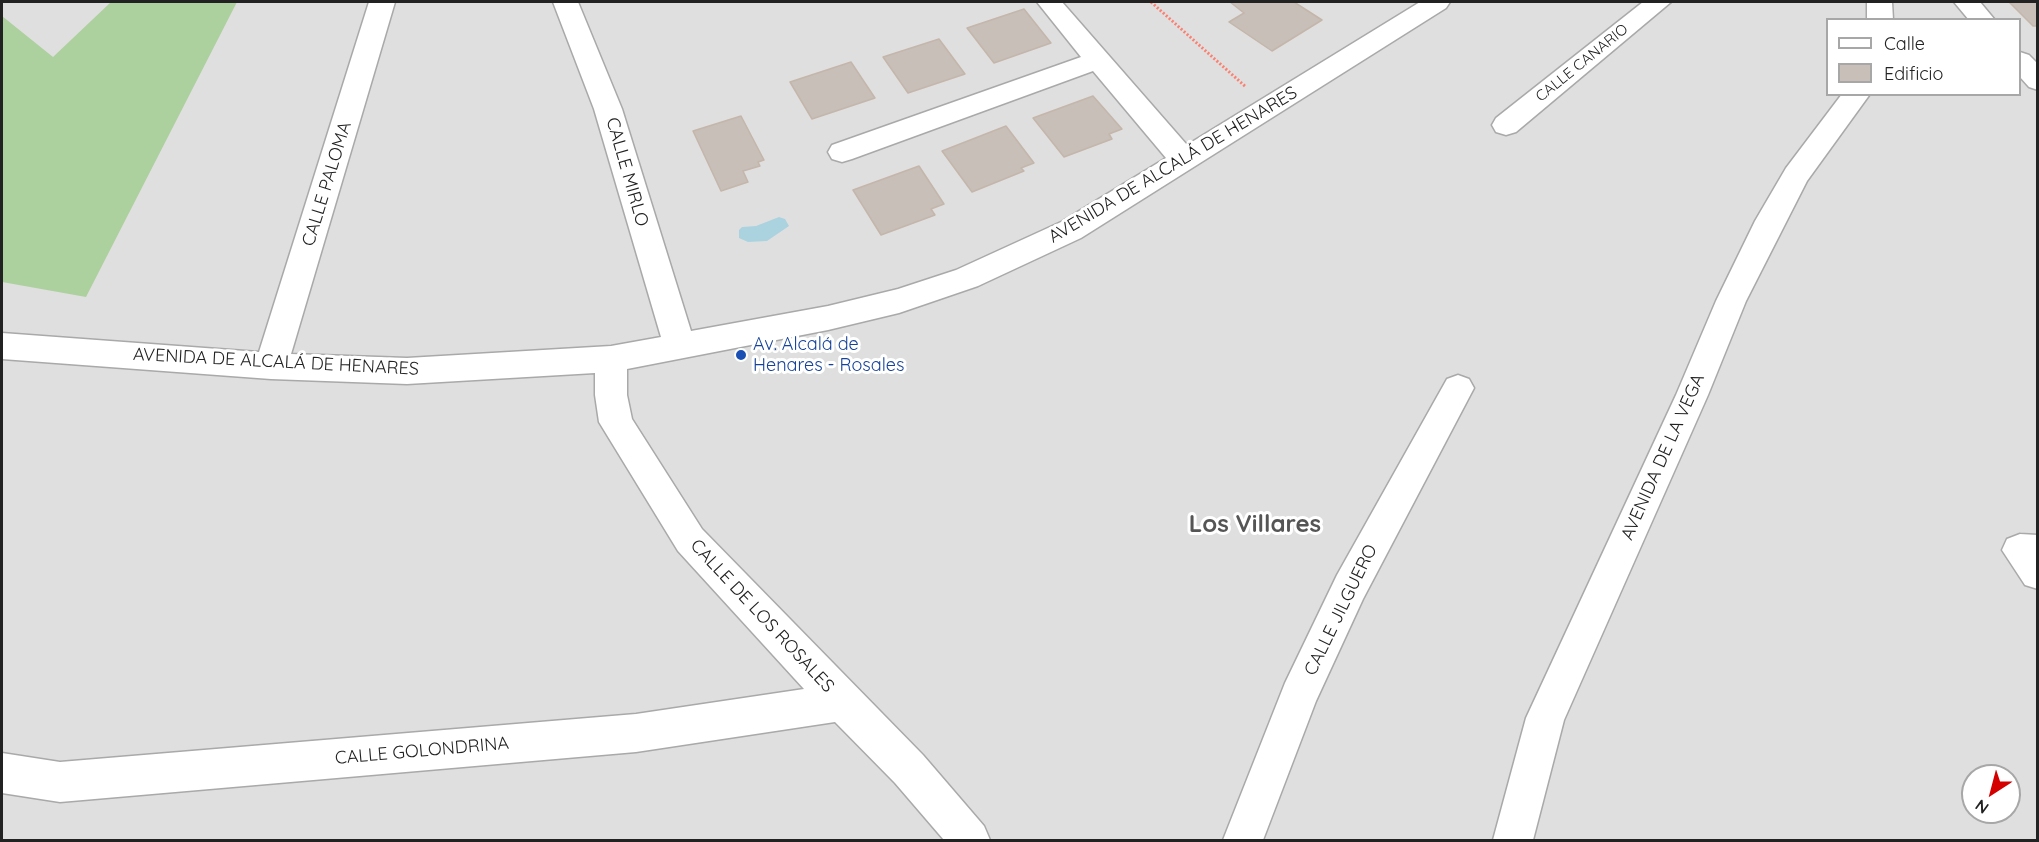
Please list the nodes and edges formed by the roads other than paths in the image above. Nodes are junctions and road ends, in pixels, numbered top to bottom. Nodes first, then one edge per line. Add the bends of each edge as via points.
1 (382, 2) edge
2 (566, 2) edge
3 (1049, 2) edge
4 (1437, 2) edge
5 (1658, 2) edge
6 (1880, 2) edge
7 (1967, 2) edge
8 (1880, 18) edge
9 (1981, 18) edge
10 (1098, 60) junction
11 (2021, 63) edge
12 (2037, 81) edge
13 (1855, 96) edge
14 (1506, 125) dead end
15 (842, 152) dead end
16 (1183, 159) junction
17 (2, 346) edge
18 (680, 346) junction
19 (611, 359) junction
20 (271, 366) junction
21 (1458, 387) dead end
22 (2037, 550) edge
23 (2037, 573) edge
24 (842, 702) junction
25 (2, 773) edge
26 (1524, 836) edge
27 (970, 840) edge
28 (1243, 840) edge

1 - 20 street, CALLE PALOMA
2 - 18 street, CALLE MIRLO via 608,109
3 - 10 street
4 - 16 street, AVENIDA DE ALCALÁ DE HENARES
5 - 14 street, CALLE CANARIO
6 - 8 street
7 - 9 street
10 - 15 street
10 - 16 street
11 - 12 street
13 - 26 street, AVENIDA DE LA VEGA via 1796,175 1731,301 1545,718
16 - 18 street, AVENIDA DE ALCALÁ DE HENARES via 1071,230 967,278 838,316
17 - 20 street, AVENIDA DE ALCALÁ DE HENARES
18 - 19 street, AVENIDA DE ALCALÁ DE HENARES
19 - 20 street, AVENIDA DE ALCALÁ DE HENARES via 407,371
19 - 24 street, CALLE DE LOS ROSALES via 616,422 690,540
21 - 28 street, CALLE JILGUERO via 1350,587 1299,696
22 - 23 street via 2020,550
24 - 25 street, CALLE GOLONDRINA via 636,733 72,781
24 - 27 street, CALLE DE LOS ROSALES via 909,769

